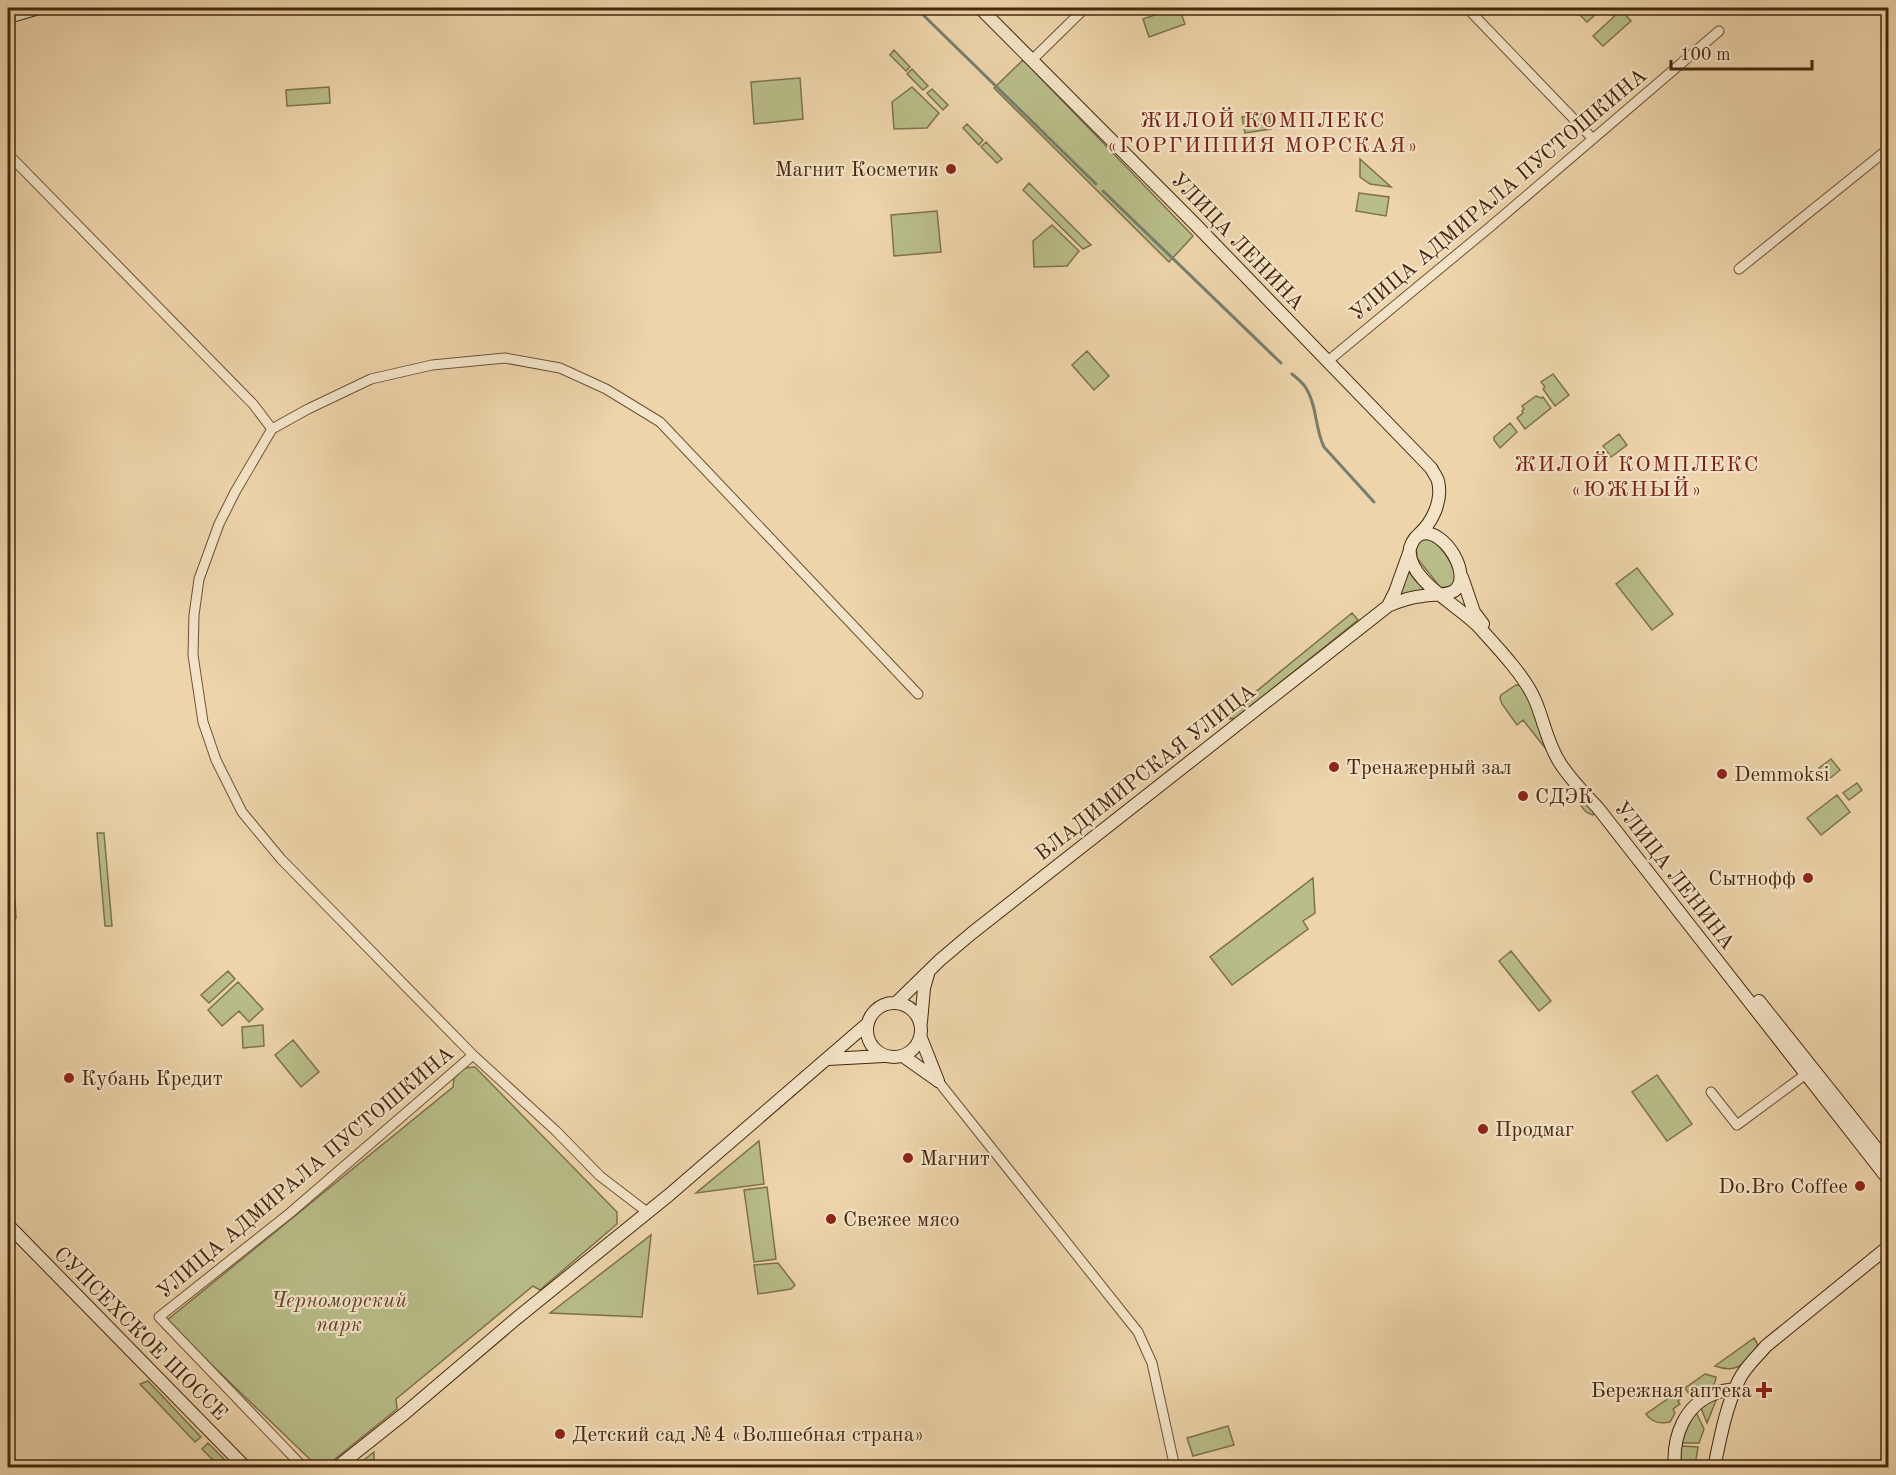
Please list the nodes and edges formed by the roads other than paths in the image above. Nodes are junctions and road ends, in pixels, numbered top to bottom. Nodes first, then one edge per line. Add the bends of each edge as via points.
1 (39, 8) edge
2 (980, 8) edge
3 (1085, 8) edge
4 (1467, 8) edge
5 (8, 17) edge
6 (1719, 31) dead end
7 (1032, 60) junction
8 (1593, 139) junction
9 (1888, 149) edge
10 (8, 154) edge
11 (1739, 269) dead end
12 (1328, 361) junction
13 (272, 429) junction
14 (1432, 518) junction
15 (1418, 535) junction
16 (1442, 540) junction
17 (1409, 553) junction
18 (1461, 576) junction
19 (1439, 594) junction
20 (1388, 606) junction
21 (918, 694) dead end
22 (929, 972) junction
23 (896, 1003) junction
24 (921, 1023) junction
25 (867, 1024) junction
26 (921, 1038) junction
27 (473, 1055) junction
28 (884, 1056) junction
29 (903, 1056) junction
30 (828, 1059) junction
31 (1806, 1074) junction
32 (938, 1081) junction
33 (1711, 1092) dead end
34 (1888, 1163) edge
35 (1888, 1179) edge
36 (647, 1212) junction
37 (8, 1225) edge
38 (1888, 1247) edge
39 (1736, 1389) junction
40 (246, 1467) edge
41 (304, 1467) edge
42 (336, 1467) edge
43 (1175, 1467) edge
44 (1675, 1467) edge
45 (1714, 1467) edge

1 - 5 street
2 - 7 street, УЛИЦА ЛЕНИНА
3 - 7 street
4 - 8 street
6 - 8 street, УЛИЦА АДМИРАЛА ПУСТОШКИНА
7 - 12 street, УЛИЦА ЛЕНИНА
8 - 12 street, УЛИЦА АДМИРАЛА ПУСТОШКИНА
9 - 11 street
10 - 13 street via 253,404
12 - 14 street, УЛИЦА ЛЕНИНА via 1431,468 1438,481
13 - 21 street via 371,379 432,365 505,357 560,368 606,389 660,422
13 - 27 street via 219,524 199,579 193,655 203,722 216,760 242,812 281,859
14 - 15 street, ВЛАДИМИРСКАЯ УЛИЦА
14 - 16 street
15 - 16 street via 1426,533
15 - 17 street, ВЛАДИМИРСКАЯ УЛИЦА
16 - 18 street via 1452,552
17 - 19 street via 1429,587
17 - 20 street, ВЛАДИМИРСКАЯ УЛИЦА
18 - 19 street, ВЛАДИМИРСКАЯ УЛИЦА via 1452,593
18 - 34 street, УЛИЦА ЛЕНИНА via 1474,612 1529,682 1564,761
19 - 20 street, ВЛАДИМИРСКАЯ УЛИЦА via 1404,599
19 - 31 street, УЛИЦА ЛЕНИНА via 1478,626 1520,676 1535,700 1546,736 1561,764
20 - 22 street, ВЛАДИМИРСКАЯ УЛИЦА via 972,933
22 - 23 street, ВЛАДИМИРСКАЯ УЛИЦА
22 - 24 street
23 - 24 street via 909,1007
23 - 25 street via 878,1008
24 - 26 street
25 - 28 street via 867,1037
25 - 30 street
26 - 29 street
26 - 32 street
27 - 36 street via 600,1176
27 - 41 street, УЛИЦА АДМИРАЛА ПУСТОШКИНА via 290,1213 159,1317
28 - 29 street
28 - 30 street
29 - 32 street
30 - 36 street
31 - 33 street via 1737,1125
31 - 35 street, УЛИЦА ЛЕНИНА
32 - 43 street via 1138,1332 1152,1363
36 - 42 street
37 - 40 street, СУПСЕХСКОЕ ШОССЕ
38 - 39 street via 1766,1346
39 - 44 street via 1716,1393 1682,1420
39 - 45 street

